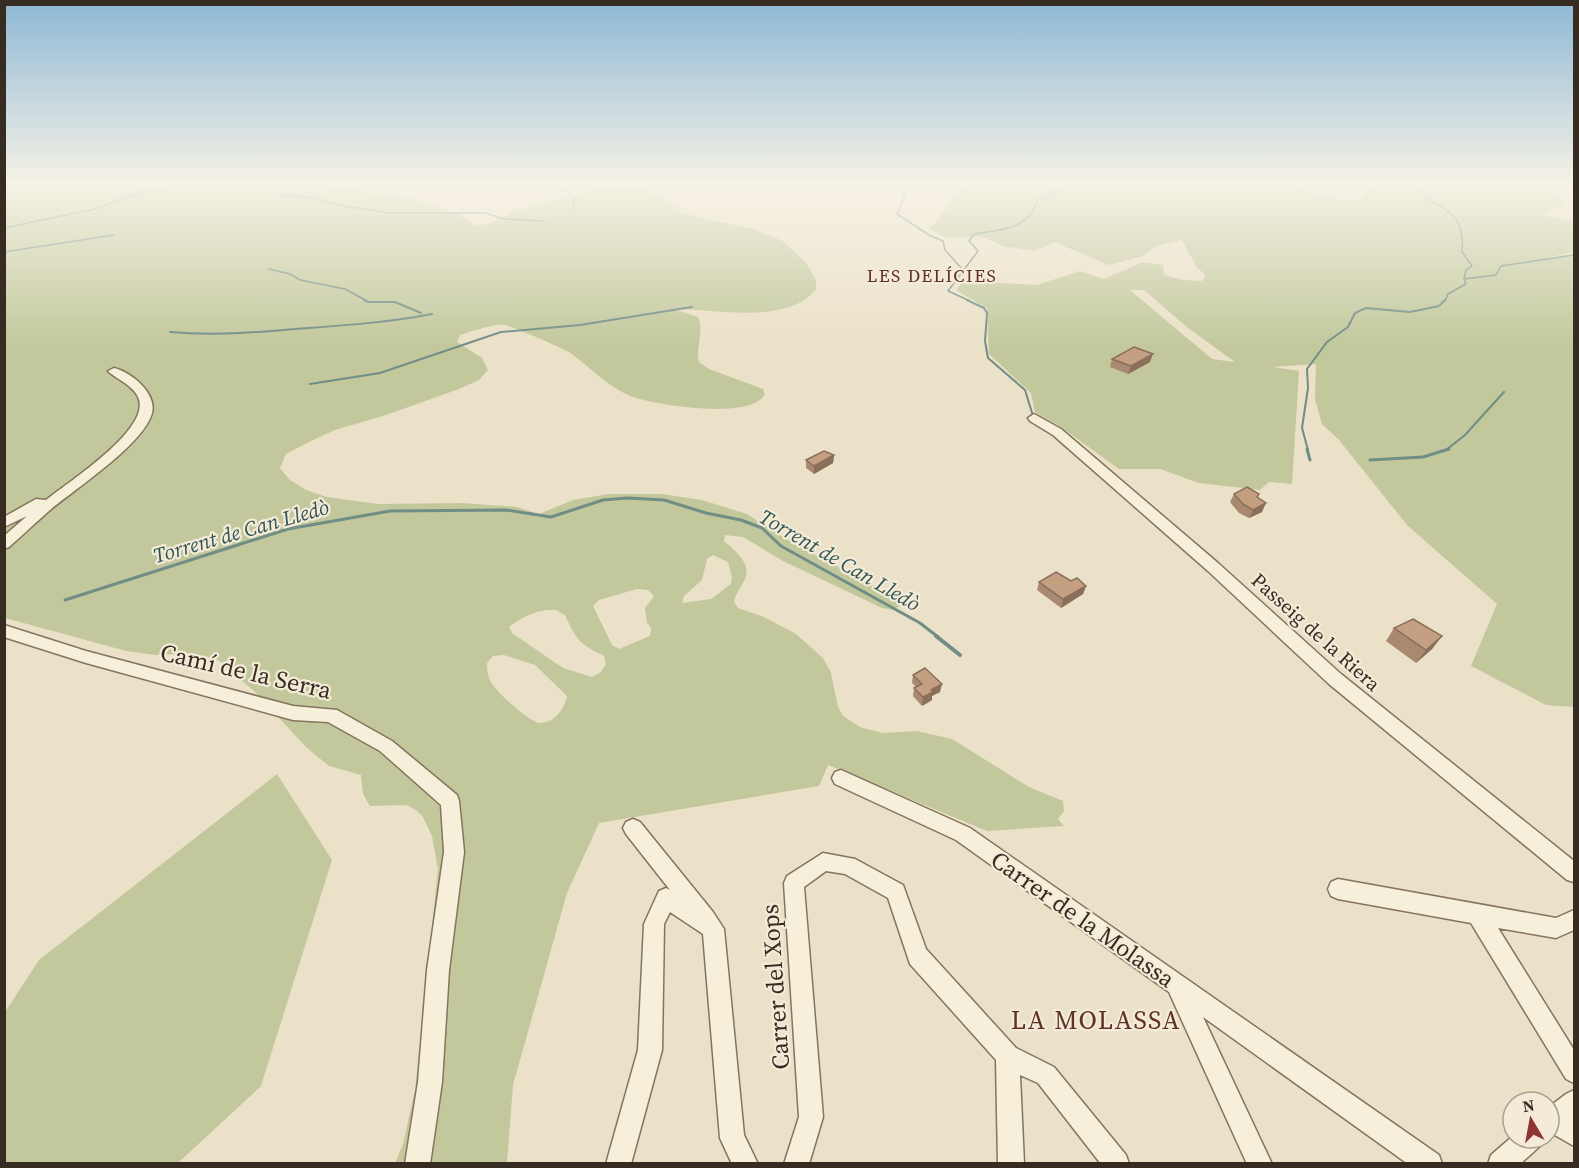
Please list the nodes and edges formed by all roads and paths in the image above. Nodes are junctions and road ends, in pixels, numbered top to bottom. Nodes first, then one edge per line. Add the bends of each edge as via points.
1 (114, 371) dead end
2 (1034, 418) dead end
3 (81, 479) junction
4 (4, 523) edge
5 (4, 544) edge
6 (4, 630) edge
7 (841, 778) dead end
8 (633, 828) dead end
9 (1575, 873) edge
10 (1338, 889) dead end
11 (1477, 913) junction
12 (1575, 920) edge
13 (713, 929) junction
14 (1177, 986) junction
15 (1008, 1056) junction
16 (1575, 1071) edge
17 (1575, 1101) edge
18 (1561, 1113) edge
19 (1561, 1126) edge
20 (1575, 1134) edge
21 (1516, 1150) edge
22 (417, 1164) edge
23 (618, 1164) edge
24 (746, 1164) edge
25 (796, 1164) edge
26 (1011, 1164) edge
27 (1117, 1164) edge
28 (1260, 1164) edge
29 (1431, 1164) edge
30 (1500, 1164) edge

1 - 3 street via 136,386 145,398 146,413 133,435
2 - 9 street, Passeig de la Riera via 1057,432 1213,567 1335,679
3 - 4 street
3 - 5 street
6 - 22 street, Camí de la Serra via 86,657 292,713 331,715 386,746 450,801 454,852 438,970 430,1082
7 - 14 street, Carrer de la Molassa via 963,834
8 - 13 street
10 - 11 street
11 - 12 street via 1556,928
11 - 16 street
13 - 23 street via 666,898 654,924 650,1050
13 - 24 street via 732,1138
14 - 28 street
14 - 29 street, Carrer de la Molassa
15 - 25 street, Carrer del Xops via 918,956 896,892 848,865 823,862 794,883 811,1117
15 - 26 street
15 - 27 street, Carrer del Xops via 1046,1075
17 - 18 street
19 - 20 street
21 - 30 street

